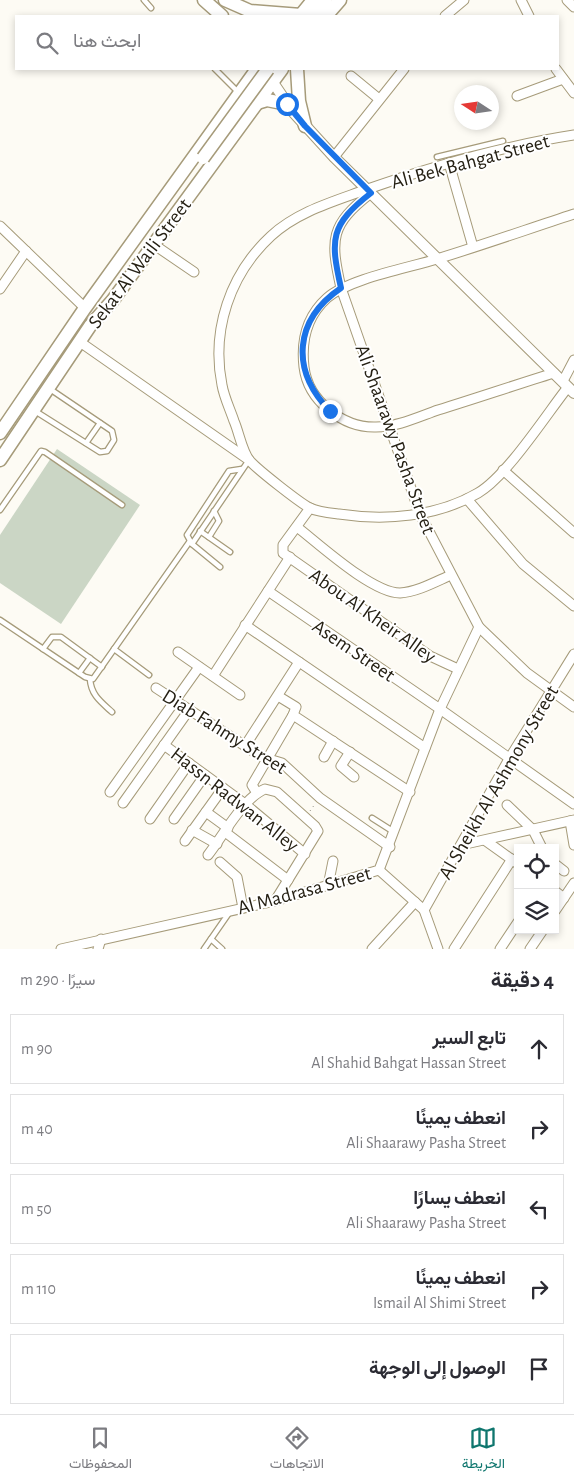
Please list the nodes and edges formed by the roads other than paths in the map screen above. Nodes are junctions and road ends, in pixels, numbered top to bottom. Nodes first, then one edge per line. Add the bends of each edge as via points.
1 (144, 0) edge
2 (204, 0) edge
3 (226, 0) edge
4 (313, 0) edge
5 (326, 0) edge
6 (340, 0) edge
7 (464, 0) edge
8 (522, 0) edge
9 (566, 0) edge
10 (574, 7) edge
11 (151, 8) dead end
12 (251, 14) edge
13 (221, 15) edge
14 (278, 15) edge
15 (305, 15) edge
16 (305, 15) edge
17 (327, 15) edge
18 (446, 15) edge
19 (529, 15) edge
20 (216, 70) edge
21 (256, 70) edge
22 (298, 70) edge
23 (403, 70) edge
24 (557, 70) edge
25 (269, 73) edge
26 (350, 76) dead end
27 (563, 79) junction
28 (239, 93) junction
29 (574, 93) edge
30 (517, 96) dead end
31 (379, 99) junction
32 (257, 103) junction
33 (287, 104) junction
34 (305, 126) junction
35 (574, 135) edge
36 (503, 141) dead end
37 (467, 154) junction
38 (334, 157) junction
39 (437, 157) dead end
40 (448, 163) junction
41 (369, 191) junction
42 (574, 214) edge
43 (0, 226) edge
44 (153, 244) junction
45 (473, 247) junction
46 (26, 251) junction
47 (438, 259) junction
48 (194, 272) dead end
49 (341, 288) junction
50 (0, 289) edge
51 (85, 308) junction
52 (90, 326) junction
53 (80, 342) junction
54 (574, 360) edge
55 (554, 373) junction
56 (570, 385) edge
57 (49, 388) junction
58 (34, 410) junction
59 (100, 423) junction
60 (391, 426) junction
61 (0, 433) edge
62 (86, 443) junction
63 (0, 460) edge
64 (249, 460) junction
65 (242, 469) junction
66 (503, 470) junction
67 (467, 499) junction
68 (122, 505) dead end
69 (310, 508) junction
70 (0, 510) edge
71 (214, 511) junction
72 (420, 514) junction
73 (297, 527) junction
74 (200, 531) junction
75 (574, 533) edge
76 (209, 537) junction
77 (191, 543) junction
78 (230, 552) dead end
79 (290, 557) junction
80 (220, 567) dead end
81 (451, 575) junction
82 (268, 591) junction
83 (574, 606) edge
84 (0, 620) edge
85 (245, 626) junction
86 (479, 627) junction
87 (43, 649) junction
88 (114, 649) junction
89 (178, 652) dead end
90 (574, 654) edge
91 (90, 658) junction
92 (299, 662) junction
93 (102, 667) junction
94 (199, 667) junction
95 (458, 669) junction
96 (79, 673) junction
97 (149, 675) dead end
98 (213, 676) junction
99 (90, 679) junction
100 (156, 688) dead end
101 (550, 692) junction
102 (240, 695) dead end
103 (278, 696) junction
104 (175, 701) junction
105 (574, 707) edge
106 (440, 709) junction
107 (189, 710) junction
108 (112, 712) dead end
109 (293, 715) junction
110 (158, 725) junction
111 (172, 735) junction
112 (333, 741) junction
113 (164, 745) junction
114 (245, 746) junction
115 (424, 748) junction
116 (350, 752) junction
117 (324, 757) dead end
118 (267, 758) junction
119 (509, 759) junction
120 (189, 763) junction
121 (205, 775) junction
122 (354, 777) dead end
123 (223, 788) junction
124 (261, 791) junction
125 (110, 792) dead end
126 (410, 792) junction
127 (123, 803) dead end
128 (245, 804) junction
129 (574, 804) edge
130 (507, 805) dead end
131 (206, 812) junction
132 (372, 818) dead end
133 (150, 819) dead end
134 (174, 819) dead end
135 (572, 820) edge
136 (192, 830) junction
137 (227, 830) junction
138 (533, 830) junction
139 (395, 832) junction
140 (185, 841) dead end
141 (486, 841) junction
142 (217, 844) junction
143 (540, 844) edge
144 (461, 845) junction
145 (574, 845) edge
146 (390, 847) junction
147 (306, 854) junction
148 (208, 855) dead end
149 (333, 861) dead end
150 (514, 861) edge
151 (220, 862) dead end
152 (514, 863) edge
153 (559, 867) edge
154 (379, 870) junction
155 (564, 870) dead end
156 (288, 880) junction
157 (574, 883) edge
158 (328, 886) junction
159 (559, 894) edge
160 (564, 898) junction
161 (275, 901) junction
162 (415, 902) junction
163 (559, 905) edge
164 (243, 908) junction
165 (231, 910) junction
166 (424, 910) junction
167 (514, 928) edge
168 (540, 934) edge
169 (101, 939) junction
170 (211, 939) junction
171 (65, 949) edge
172 (98, 949) edge
173 (204, 949) edge
174 (222, 949) edge
175 (372, 949) edge
176 (438, 949) edge
177 (454, 949) edge
178 (500, 949) edge
179 (530, 949) edge

1 - 11 lane
2 - 13 main road
3 - 12 main road
4 - 15 main road
5 - 16 main road
6 - 17 main road
7 - 18 street
8 - 19 street
9 - 10 street
12 - 14 main road
20 - 28 lane
21 - 28 main road, Sekat Al Waili Street
22 - 34 main road via 298,101
23 - 31 street
24 - 27 street
25 - 32 main road, Sekat Al Waili Street
25 - 33 street
25 - 52 main road, bridge via 103,294
26 - 31 street
27 - 29 street
27 - 30 street
28 - 51 main road, Sekat Al Waili Street
31 - 38 street
32 - 33 main road via 267,100
32 - 44 main road, Sekat Al Waili Street
33 - 34 street
34 - 38 street
35 - 37 street, Ali Bek Bahgat Street
36 - 37 lane
37 - 39 lane
37 - 40 street, Ali Bek Bahgat Street
38 - 41 street
40 - 41 street, Ali Bek Bahgat Street
40 - 45 street
41 - 47 street
41 - 49 street, Ali Shaarawy Pasha Street via 344,216 339,227 334,250
41 - 64 street, Ali Bek Bahgat Street via 322,206 293,220 273,235 246,265 231,293 223,316 219,364 222,387
42 - 45 street
43 - 46 street
44 - 48 street
44 - 52 main road, Sekat Al Waili Street
45 - 47 street
46 - 50 street
46 - 51 street
47 - 49 street
47 - 55 street
49 - 60 street, Ali Shaarawy Pasha Street
49 - 60 street via 316,309 308,324 302,355 304,371 319,400 344,420 367,426
51 - 61 main road, Sekat Al Waili Street
52 - 53 main road, Sekat Al Waili Street
53 - 57 main road, Sekat Al Waili Street
53 - 64 street
54 - 56 street
55 - 56 street
55 - 60 street
56 - 66 street
57 - 58 main road, Sekat Al Waili Street
57 - 59 lane
58 - 62 lane
58 - 63 main road, Sekat Al Waili Street
59 - 62 lane
59 - 62 lane via 114,434 109,449 103,453
60 - 72 street, Ali Shaarawy Pasha Street
64 - 65 lane
64 - 69 street
65 - 71 lane
65 - 77 lane via 229,471 188,531
66 - 67 street via 487,487
66 - 75 street
67 - 72 street
67 - 83 street via 523,564
68 - 70 lane via 40,451
69 - 72 street via 355,517
69 - 73 street
71 - 74 lane
71 - 76 lane via 219,521
72 - 81 street, Ali Shaarawy Pasha Street
73 - 79 street via 282,549
73 - 81 street via 352,570 387,591 408,592
74 - 76 lane
74 - 77 lane
76 - 78 lane
77 - 80 lane
77 - 88 lane
79 - 82 street
79 - 95 street, Abou Al Kheir Alley via 430,656
81 - 86 street, Ali Shaarawy Pasha Street
82 - 85 street
82 - 106 street, Asem Street
84 - 87 lane
85 - 92 street
85 - 98 street
86 - 95 street, Al Madrasa Street
86 - 101 street, Ali Shaarawy Pasha Street
87 - 91 lane via 52,637 58,636
87 - 96 lane
88 - 93 lane
88 - 97 lane
89 - 94 street
90 - 101 street, Al Sheikh Al Ashmony Street
91 - 93 lane
91 - 96 lane
92 - 103 street
92 - 115 street
93 - 99 lane
94 - 98 street
94 - 104 street
95 - 106 street, Al Madrasa Street
96 - 99 lane
98 - 102 street
99 - 108 lane via 96,699
100 - 104 street, Diab Fahmy Street
101 - 105 street, Ali Shaarawy Pasha Street
101 - 119 street, Al Sheikh Al Ashmony Street
103 - 109 street via 296,707
103 - 114 street
104 - 107 street, Diab Fahmy Street
104 - 110 street
106 - 115 street, Al Madrasa Street
106 - 119 street, Asem Street
107 - 111 street
107 - 114 street, Diab Fahmy Street
109 - 112 street
109 - 118 street
110 - 111 street
110 - 125 street
111 - 113 street
112 - 116 street
112 - 117 street
113 - 120 street, Hassn Radwan Alley
113 - 127 street
114 - 118 street, Diab Fahmy Street
115 - 126 street, Al Madrasa Street
116 - 122 street via 341,766
116 - 126 street
118 - 124 street via 252,785
118 - 146 street, Diab Fahmy Street via 282,763 320,798
119 - 129 street, Asem Street
119 - 144 street, Al Sheikh Al Ashmony Street
120 - 121 street, Hassn Radwan Alley
120 - 133 street
121 - 123 street, Hassn Radwan Alley
121 - 134 street
123 - 128 street, Hassn Radwan Alley
123 - 131 street
124 - 128 street
124 - 147 street via 276,792 315,826 318,835
126 - 139 street, Al Madrasa Street
128 - 137 street
128 - 147 street, Hassn Radwan Alley
130 - 138 street
131 - 136 street
131 - 137 street
132 - 139 lane
135 - 138 street
135 - 145 street
136 - 140 street
136 - 142 street
137 - 142 street
137 - 156 street
138 - 141 street
138 - 143 street
139 - 146 street, Al Madrasa Street
141 - 144 street
141 - 150 street
142 - 148 street
144 - 166 street, Al Sheikh Al Ashmony Street
146 - 154 street, Al Madrasa Street
147 - 156 street
149 - 158 street
151 - 164 street via 236,877
152 - 177 street
153 - 155 street
154 - 158 street, Al Madrasa Street
154 - 162 street
156 - 161 street
157 - 160 street
158 - 161 street, Al Madrasa Street
159 - 160 street
160 - 163 street
161 - 164 street, Al Madrasa Street
162 - 166 street
162 - 175 street
164 - 165 street, Al Madrasa Street
165 - 169 street, Al Madrasa Street
165 - 170 lane
166 - 176 street
167 - 178 street
168 - 179 street
169 - 171 street, Al Madrasa Street
169 - 172 street
170 - 173 lane
170 - 174 lane

